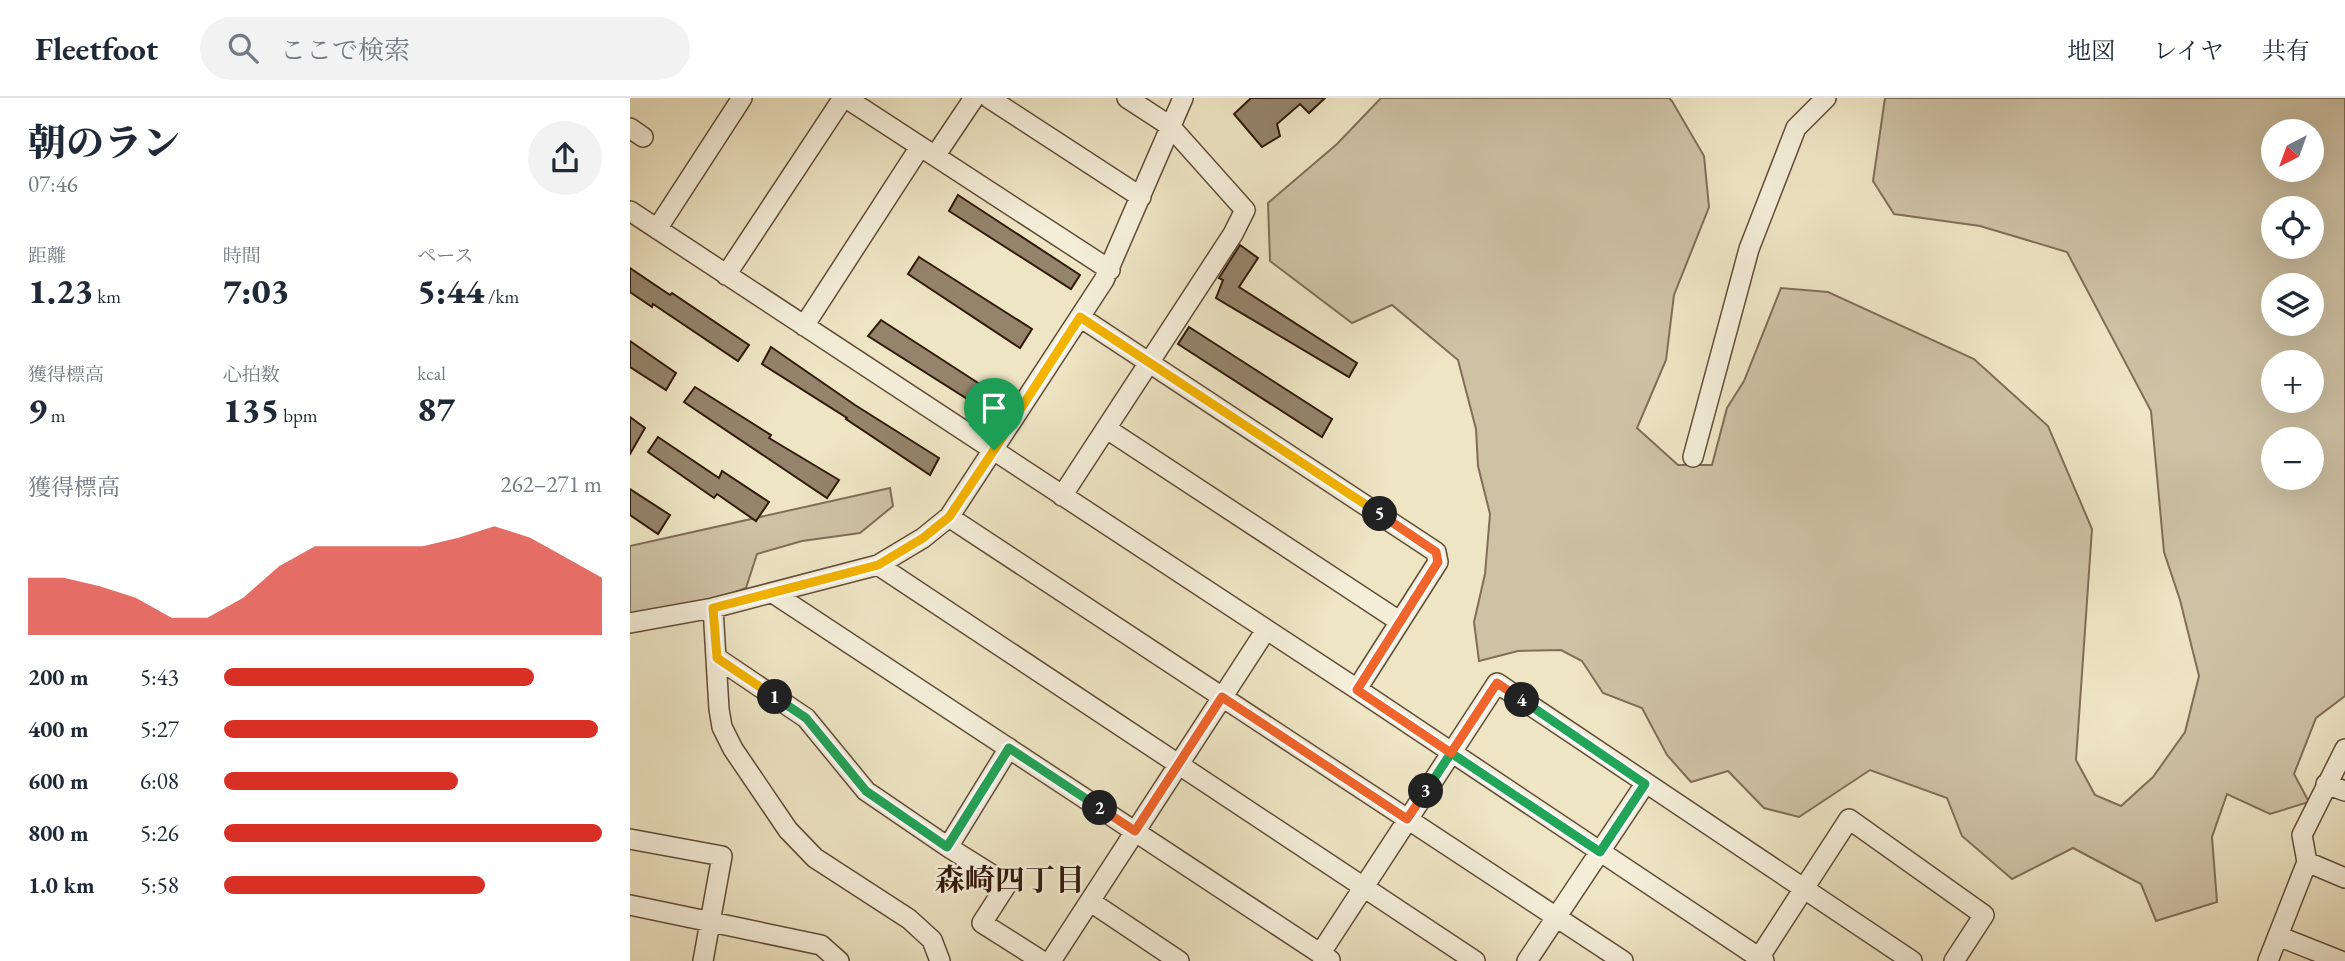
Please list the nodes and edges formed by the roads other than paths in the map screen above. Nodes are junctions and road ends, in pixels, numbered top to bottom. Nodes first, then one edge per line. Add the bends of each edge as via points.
1 (742, 98) edge
2 (845, 98) edge
3 (974, 98) edge
4 (989, 98) edge
5 (1127, 98) edge
6 (1182, 98) edge
7 (1826, 98) edge
8 (1170, 126) junction
9 (928, 151) junction
10 (1141, 197) junction
11 (630, 211) edge
12 (657, 229) junction
13 (1110, 270) junction
14 (726, 275) junction
15 (1080, 317) junction
16 (804, 326) junction
17 (1151, 363) junction
18 (1107, 429) junction
19 (994, 450) junction
20 (1693, 457) dead end
21 (1062, 496) junction
22 (949, 517) junction
23 (878, 565) junction
24 (774, 593) junction
25 (713, 608) junction
26 (1399, 621) junction
27 (630, 623) edge
28 (1266, 630) junction
29 (717, 658) junction
30 (1357, 690) junction
31 (1222, 697) junction
32 (1009, 748) junction
33 (2345, 748) edge
34 (1451, 753) junction
35 (1178, 764) junction
36 (1645, 784) junction
37 (2326, 784) junction
38 (2345, 791) edge
39 (1407, 819) junction
40 (1135, 831) junction
41 (630, 839) edge
42 (947, 847) junction
43 (1600, 852) junction
44 (2306, 862) junction
45 (2345, 878) edge
46 (1363, 887) junction
47 (1803, 889) junction
48 (1091, 902) junction
49 (630, 905) edge
50 (1556, 917) junction
51 (710, 920) junction
52 (2278, 936) junction
53 (1326, 957) edge
54 (1760, 960) edge
55 (703, 961) edge
56 (839, 961) edge
57 (940, 961) edge
58 (1042, 961) edge
59 (1051, 961) edge
60 (1179, 961) edge
61 (1475, 961) edge
62 (1527, 961) edge
63 (1623, 961) edge
64 (1912, 961) edge
65 (1954, 961) edge
66 (2268, 961) edge
67 (2341, 961) edge

1 - 12 street
2 - 9 street
2 - 14 street
3 - 9 street
4 - 10 street
5 - 8 street
6 - 8 street
7 - 20 street via 1796,128 1749,249
8 - 10 street
8 - 17 street via 1245,210
9 - 13 street
9 - 16 street
10 - 13 street
11 - 12 street
12 - 14 street
13 - 15 street
14 - 16 street
15 - 17 street
15 - 19 street
16 - 19 street
17 - 18 street
17 - 26 street via 1436,552 1438,562
18 - 21 street
18 - 26 street
19 - 21 street
19 - 22 street
21 - 28 street
22 - 23 street
22 - 31 street
23 - 24 street
23 - 35 street
24 - 25 street
24 - 32 street
25 - 27 street
25 - 29 street
26 - 30 street
28 - 30 street
28 - 31 street
29 - 42 street via 806,718 866,791
29 - 57 street via 722,727 788,830 815,858 909,919 932,940
30 - 34 street
31 - 35 street
31 - 39 street
32 - 40 street
32 - 42 street
33 - 37 street
34 - 36 street via 1497,683
34 - 39 street
34 - 43 street
35 - 40 street
35 - 46 street
36 - 43 street
36 - 47 street
37 - 38 street
37 - 44 street via 2302,835
39 - 46 street
39 - 50 street
40 - 48 street
40 - 53 street
41 - 51 street via 722,856
42 - 58 street via 1007,884 982,923
43 - 50 street
43 - 54 street
44 - 45 street
44 - 52 street
46 - 53 street
46 - 61 street
47 - 54 street
47 - 64 street
47 - 65 street via 1849,819 1984,915
48 - 59 street
48 - 60 street
49 - 51 street
50 - 62 street
50 - 63 street
51 - 55 street
51 - 56 street via 821,945
52 - 66 street
52 - 67 street

